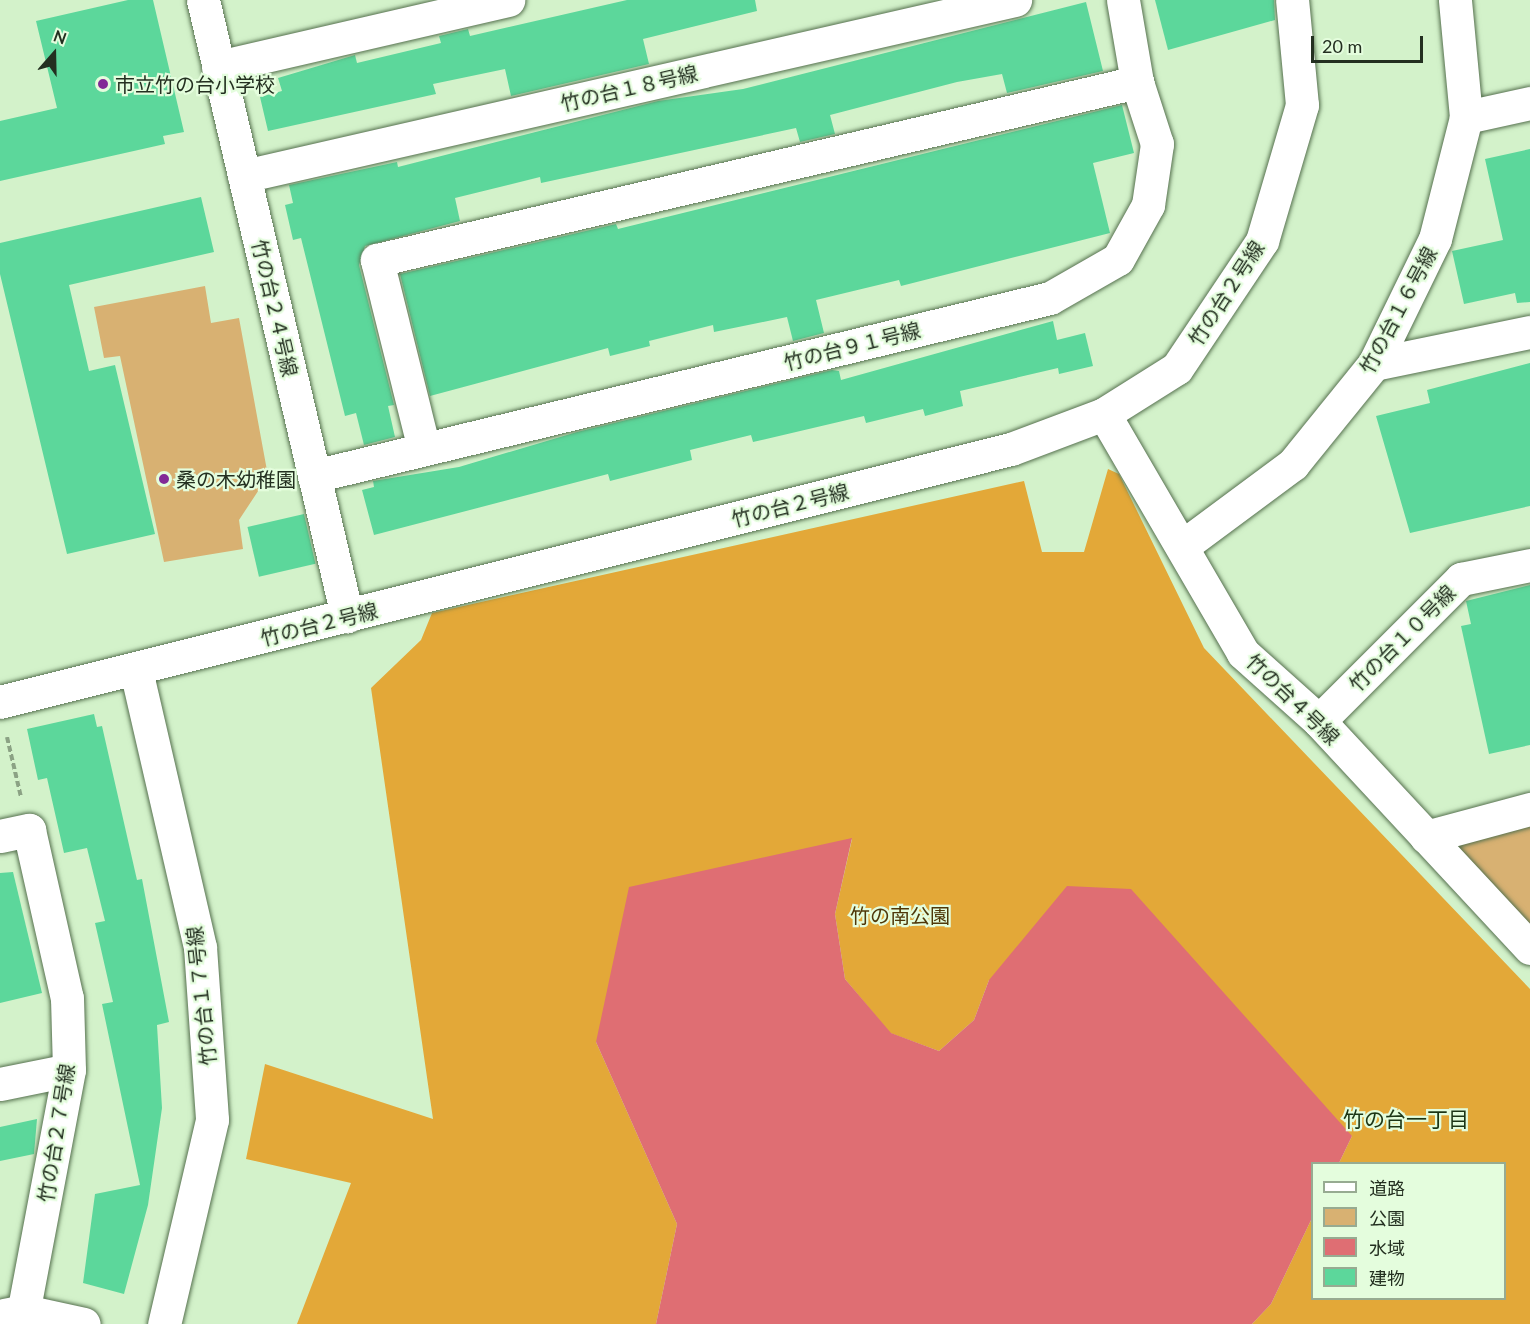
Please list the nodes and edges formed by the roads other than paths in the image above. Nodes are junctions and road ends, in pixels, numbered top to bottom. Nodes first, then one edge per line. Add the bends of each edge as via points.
1 (202, 0) edge
2 (508, 0) edge
3 (1015, 0) edge
4 (1123, 0) edge
5 (1292, 0) edge
6 (1455, 0) edge
7 (218, 67) junction
8 (1137, 82) junction
9 (1530, 103) edge
10 (1466, 117) junction
11 (244, 176) junction
12 (1530, 332) edge
13 (1374, 364) junction
14 (1104, 414) junction
15 (424, 449) junction
16 (314, 476) junction
17 (1184, 545) junction
18 (1530, 565) edge
19 (347, 616) junction
20 (136, 670) junction
21 (3, 716) edge
22 (1319, 721) junction
23 (1530, 809) edge
24 (14, 833) edge
25 (1426, 837) junction
26 (1530, 948) edge
27 (69, 1070) junction
28 (0, 1084) edge
29 (15, 1317) edge
30 (84, 1324) edge
31 (164, 1324) edge

1 - 7 street, 竹の台２４号線
2 - 7 street
3 - 11 street, 竹の台１８号線
4 - 8 street, 竹の台９１号線
5 - 14 street, 竹の台２号線 via 1302,105 1262,241 1177,368
6 - 10 street, 竹の台１６号線
7 - 11 street, 竹の台２４号線
8 - 15 street, 竹の台９１号線 via 1157,144 1148,205 1118,259 1050,298
8 - 15 street via 377,260
9 - 10 street
10 - 13 street, 竹の台１６号線 via 1435,239
11 - 16 street, 竹の台２４号線
12 - 13 street
13 - 17 street, 竹の台１６号線 via 1293,464
14 - 17 street, 竹の台４号線
14 - 19 street, 竹の台２号線 via 1011,449
15 - 16 street, 竹の台９１号線
16 - 19 street, 竹の台２４号線
17 - 22 street, 竹の台４号線 via 1243,653
18 - 22 street, 竹の台１０号線 via 1461,579
19 - 20 street, 竹の台２号線
20 - 21 street, 竹の台２号線
20 - 31 street, 竹の台１７号線 via 200,947 212,1120
22 - 25 street, 竹の台４号線
23 - 25 street
24 - 27 street, 竹の台２７号線 via 67,998
25 - 26 street, 竹の台４号線
27 - 28 street
27 - 29 street, 竹の台２７号線
29 - 30 street

